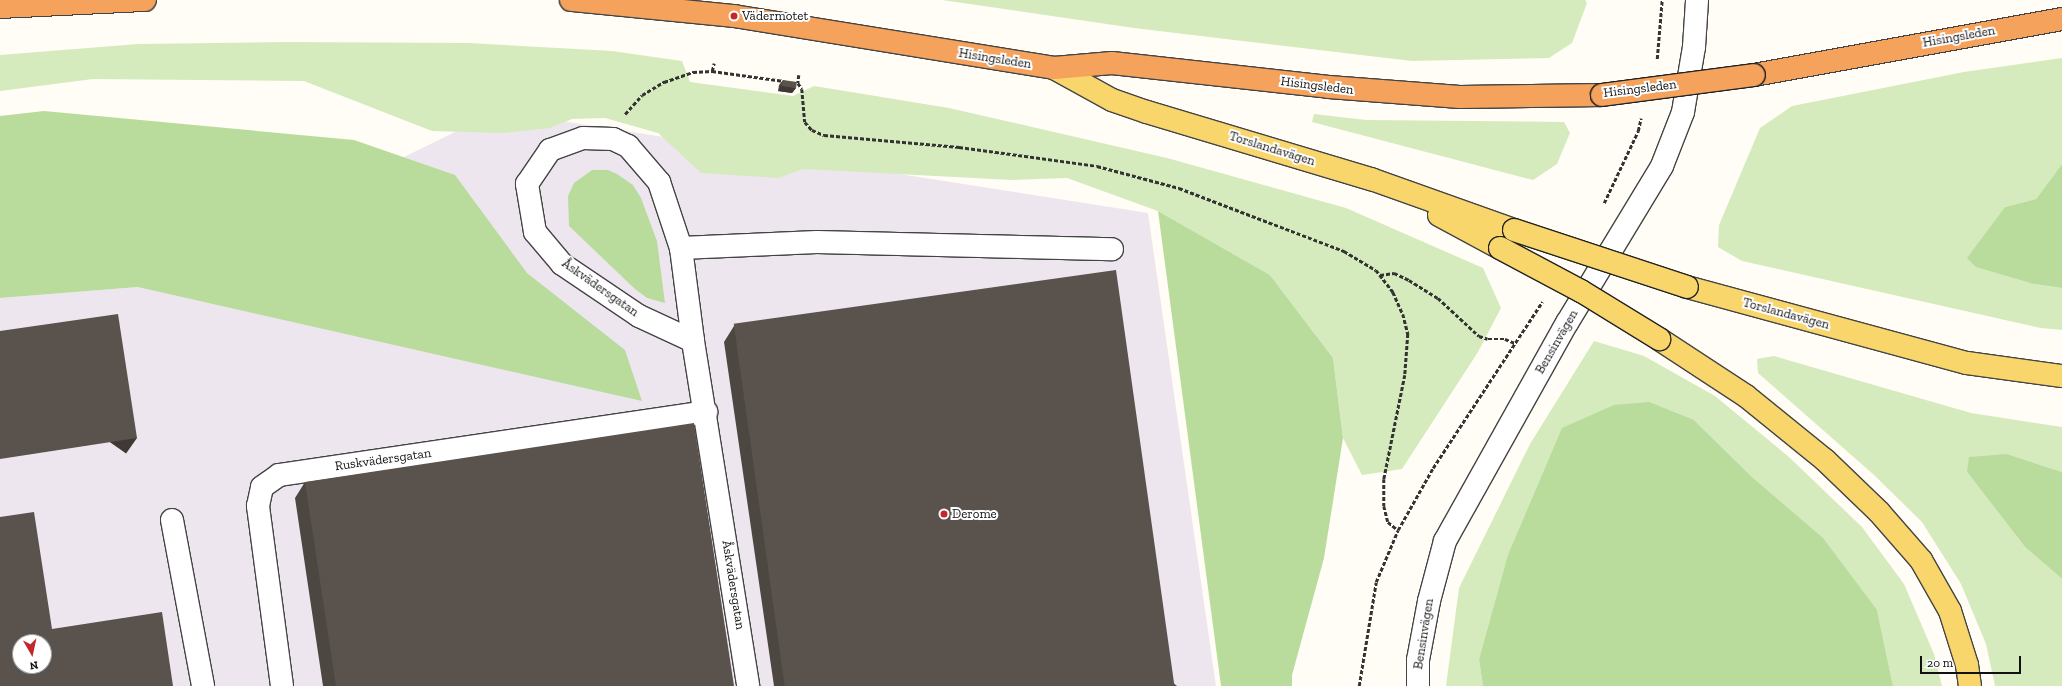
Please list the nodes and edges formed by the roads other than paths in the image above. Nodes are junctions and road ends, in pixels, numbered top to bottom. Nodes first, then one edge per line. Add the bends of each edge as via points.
1 (145, 0) edge
2 (571, 0) edge
3 (1697, 0) edge
4 (0, 7) edge
5 (2062, 19) edge
6 (1054, 68) junction
7 (1371, 179) junction
8 (682, 248) junction
9 (1112, 249) dead end
10 (694, 341) junction
11 (2062, 376) edge
12 (706, 412) junction
13 (172, 520) dead end
14 (203, 686) edge
15 (282, 686) edge
16 (748, 686) edge
17 (1418, 686) edge
18 (1970, 686) edge

1 - 4 highway
2 - 6 highway, Hisingsleden via 734,16
3 - 17 street, Bensinvägen via 1694,47 1683,112 1662,166 1568,323 1445,541 1429,601 1418,660
5 - 6 highway, Hisingsleden, bridge via 1754,75 1602,94 1460,97 1329,88 1112,63
6 - 7 main road, Torslandavägen via 1112,100 1140,110
7 - 11 main road, Torslandavägen, bridge via 1514,230 1687,287 1967,363
7 - 18 main road, bridge via 1581,291 1659,339 1746,396 1825,460 1879,512 1921,560 1950,611 1967,665
8 - 9 street via 817,242
8 - 10 street, Åskvädersgatan
8 - 10 street, Åskvädersgatan via 659,182 628,146 613,139 583,138 550,150 527,184 535,232 562,264 639,316
10 - 12 street, Åskvädersgatan
12 - 15 street, Ruskvädersgatan via 279,476 262,487 258,506
12 - 16 street, Åskvädersgatan
13 - 14 street

